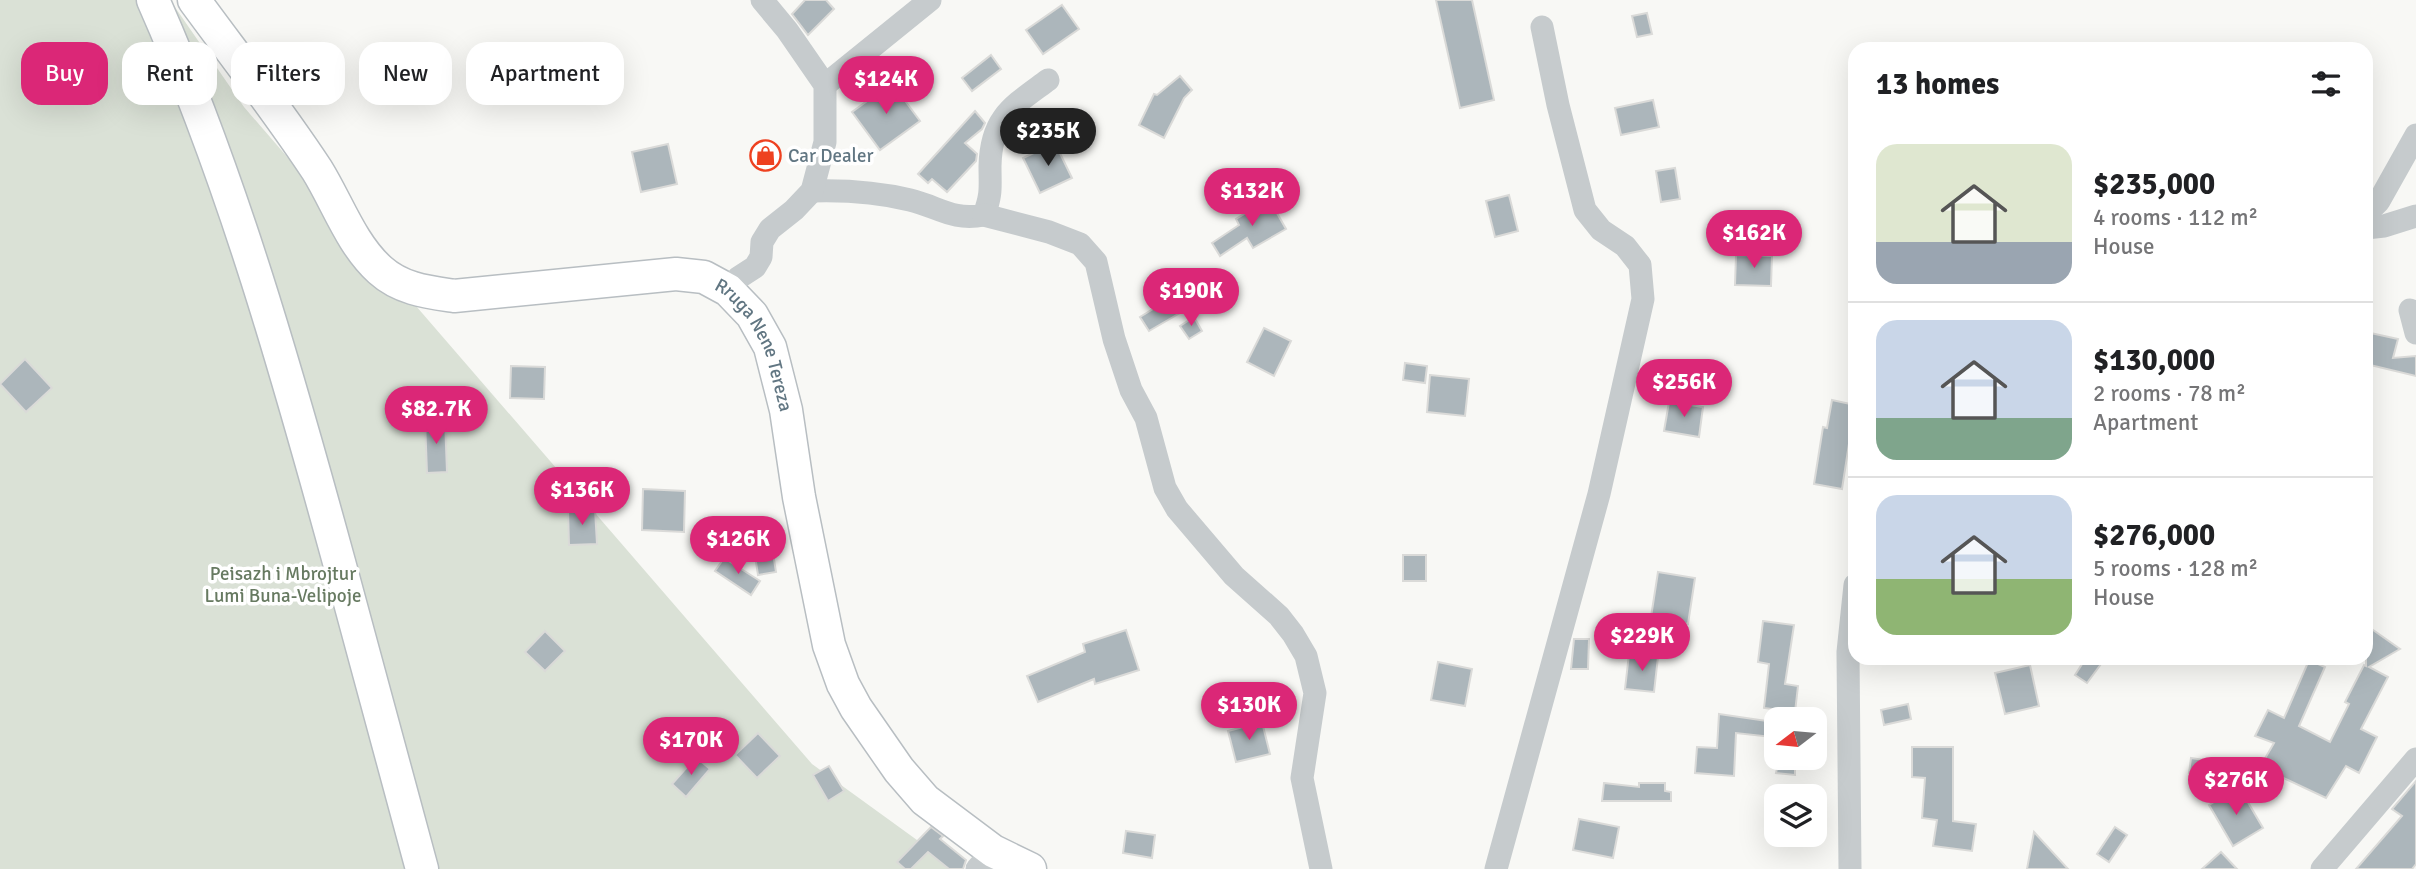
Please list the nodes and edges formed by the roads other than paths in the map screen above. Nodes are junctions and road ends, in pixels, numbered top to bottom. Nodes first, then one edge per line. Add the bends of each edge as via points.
1 (153, 0) edge
2 (194, 0) edge
3 (762, 0) edge
4 (929, 0) edge
5 (1542, 27) dead end
6 (1048, 80) dead end
7 (825, 85) junction
8 (2416, 135) edge
9 (812, 191) junction
10 (2373, 207) edge
11 (984, 215) junction
12 (2416, 216) edge
13 (2373, 227) edge
14 (728, 290) junction
15 (2410, 310) dead end
16 (2416, 333) edge
17 (1849, 665) edge
18 (2416, 759) edge
19 (985, 860) edge
20 (422, 869) edge
21 (1030, 869) edge
22 (1321, 869) edge
23 (1496, 869) edge
24 (1850, 869) edge
25 (2322, 869) edge

1 - 20 street via 248,251 299,416
2 - 14 street, Rruga Nene Tereza via 302,147 355,239 379,269 400,284 454,296 676,274 704,277
3 - 7 street
4 - 7 street
5 - 23 street via 1586,211 1640,265 1643,299 1599,494
6 - 11 street via 1011,108 997,126 990,163 991,194
7 - 9 street via 825,142
8 - 10 street
9 - 11 street via 873,192 966,218
9 - 14 street via 770,229 755,267
11 - 22 street via 1080,244 1096,262 1114,339 1146,418 1165,488 1234,576 1279,616 1306,656 1315,692 1302,778
12 - 13 street
14 - 19 street, Rruga Nene Tereza via 752,315 770,346 829,645 843,684 898,770
15 - 16 street
17 - 24 street
18 - 25 street
19 - 21 street, Rruga Nene Tereza

